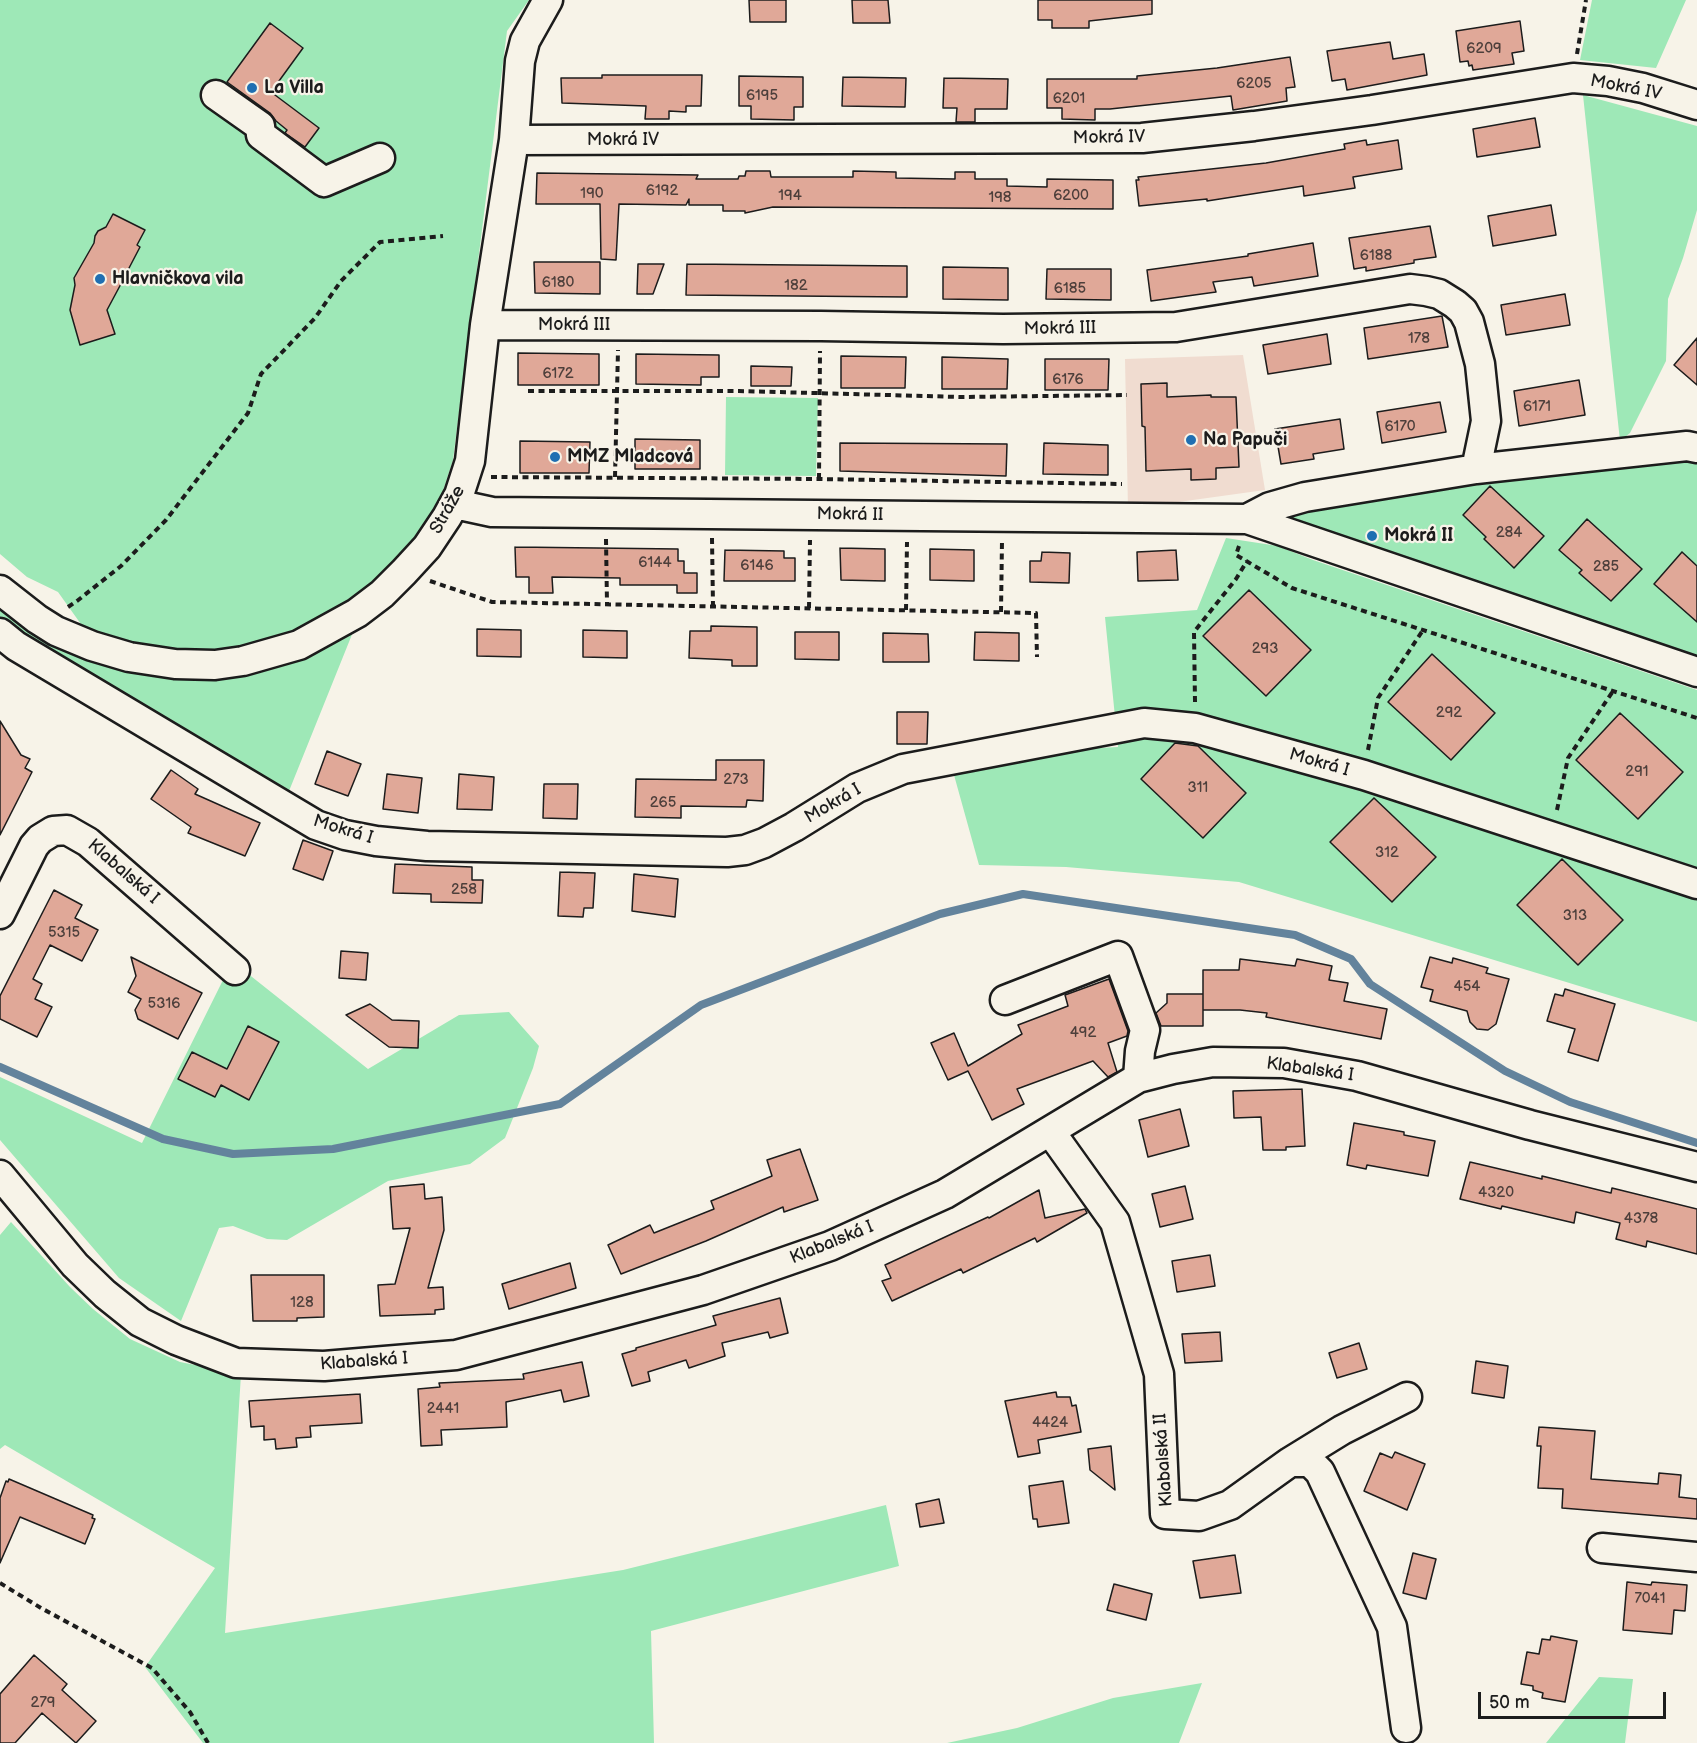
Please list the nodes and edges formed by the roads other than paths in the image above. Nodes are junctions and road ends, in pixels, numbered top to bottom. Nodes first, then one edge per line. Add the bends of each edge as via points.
1 (548, 0) edge
2 (216, 95) dead end
3 (1697, 105) edge
4 (514, 140) junction
5 (380, 158) dead end
6 (485, 325) junction
7 (1697, 448) edge
8 (1476, 469) junction
9 (454, 504) junction
10 (1247, 519) junction
11 (0, 590) edge
12 (0, 633) edge
13 (1697, 672) edge
14 (1697, 884) edge
15 (0, 914) edge
16 (235, 970) dead end
17 (1005, 1000) dead end
18 (1138, 1078) junction
19 (1050, 1131) junction
20 (1697, 1167) edge
21 (0, 1175) edge
22 (1407, 1397) dead end
23 (1290, 1462) junction
24 (1602, 1548) dead end
25 (1697, 1557) edge
26 (1406, 1728) dead end

1 - 4 street, Stráže via 525,41 520,61
2 - 5 street via 260,126 261,135 324,182
3 - 4 street, Mokrá IV via 1643,88 1573,78 1372,110 1142,138
4 - 6 street, Stráže
6 - 8 street, Mokrá III via 1176,327 1410,289 1426,291 1455,304 1469,322 1480,364 1486,421
6 - 9 street, Stráže via 470,461
7 - 8 street, Mokrá II
8 - 10 street, Mokrá II via 1305,497 1270,507
9 - 10 street, Mokrá II via 492,512
9 - 11 street, Stráže via 427,547 404,573 357,613 299,645 243,661 175,664 129,657 56,631
10 - 13 street, Mokrá II
12 - 14 street, Mokrá I via 316,825 376,841 427,846 736,851 764,843 857,788 903,769 1144,723 1195,728 1364,776
15 - 16 street, Klabalská I via 34,846 52,831 67,830 88,842
17 - 18 street via 1118,957 1145,1030
18 - 19 street, Klabalská I
18 - 20 street, Klabalská I via 1213,1062 1284,1063 1357,1076
19 - 21 street, Klabalská I via 945,1194 830,1246 703,1290 456,1355 324,1366 236,1363 140,1322 75,1265
19 - 23 street, Klabalská II via 1115,1222 1159,1374 1165,1514 1199,1516 1230,1505
22 - 23 street
23 - 26 street via 1310,1462 1320,1472 1392,1627
24 - 25 street

